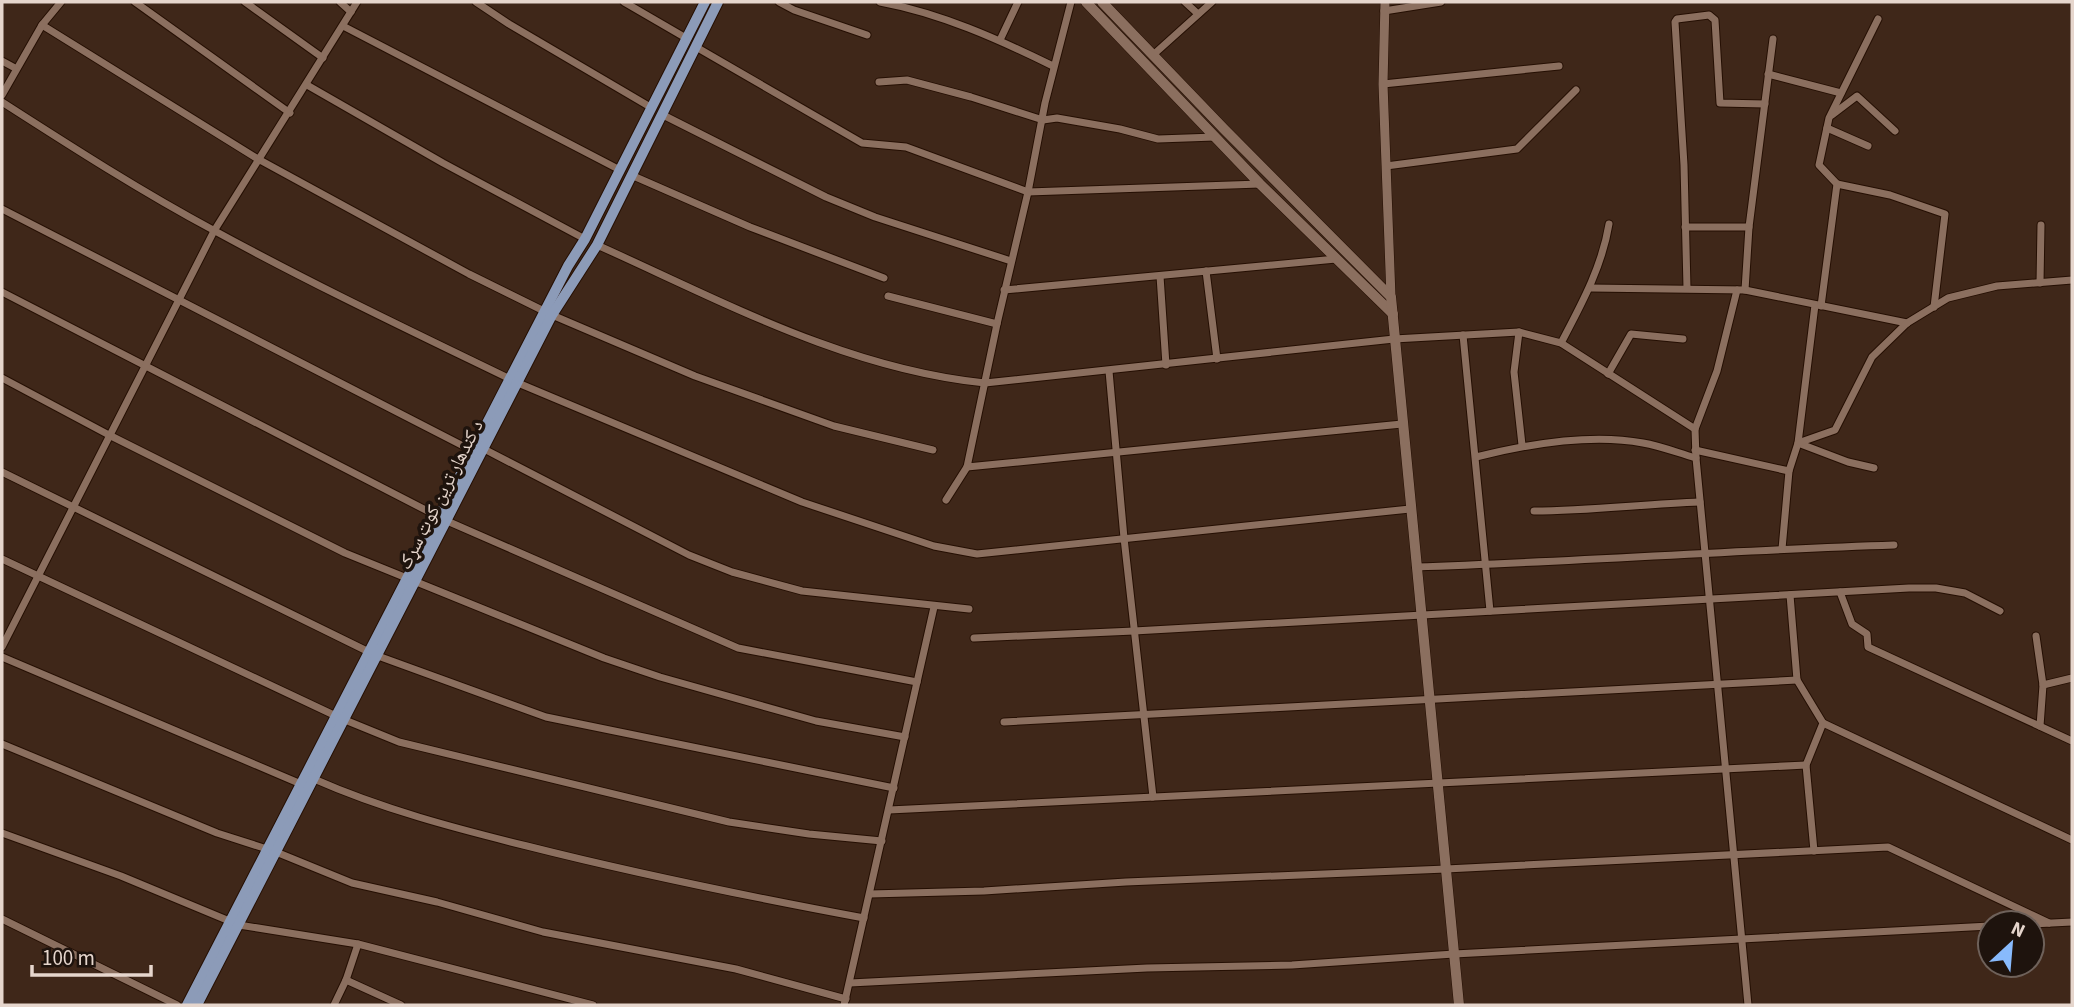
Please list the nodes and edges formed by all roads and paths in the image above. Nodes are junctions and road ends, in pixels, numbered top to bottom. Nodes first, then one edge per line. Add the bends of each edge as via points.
1 (135, 2) edge
2 (245, 2) edge
3 (340, 2) edge
4 (357, 2) edge
5 (476, 2) edge
6 (624, 2) edge
7 (705, 2) edge
8 (718, 2) edge
9 (779, 2) edge
10 (880, 2) edge
11 (1018, 2) edge
12 (1071, 2) edge
13 (1086, 2) edge
14 (1102, 2) edge
15 (1185, 2) edge
16 (1212, 2) edge
17 (1441, 2) edge
18 (57, 3) edge
19 (1384, 6) edge
20 (351, 12) junction
21 (1198, 14) junction
22 (1878, 19) dead end
23 (42, 24) junction
24 (343, 26) junction
25 (867, 35) dead end
26 (687, 38) junction
27 (1773, 39) dead end
28 (1000, 40) junction
29 (696, 47) junction
30 (1153, 55) junction
31 (323, 58) junction
32 (2, 61) edge
33 (1053, 65) junction
34 (1559, 66) dead end
35 (15, 68) junction
36 (1768, 74) junction
37 (879, 82) dead end
38 (1383, 84) junction
39 (307, 85) junction
40 (1576, 90) dead end
41 (1841, 93) junction
42 (2, 95) edge
43 (2, 102) edge
44 (1765, 104) junction
45 (652, 108) junction
46 (290, 113) junction
47 (663, 114) junction
48 (1829, 118) junction
49 (1042, 120) junction
50 (1827, 128) junction
51 (1895, 131) dead end
52 (1215, 138) junction
53 (1868, 146) dead end
54 (258, 159) junction
55 (1386, 166) junction
56 (626, 173) junction
57 (1260, 184) junction
58 (1837, 184) junction
59 (1028, 192) junction
60 (2, 209) edge
61 (1609, 224) dead end
62 (2040, 225) dead end
63 (1685, 227) junction
64 (1749, 227) junction
65 (214, 231) junction
66 (585, 239) junction
67 (597, 245) junction
68 (1336, 259) junction
69 (1011, 261) junction
70 (1206, 271) junction
71 (1160, 276) junction
72 (884, 278) dead end
73 (2072, 280) edge
74 (2040, 283) junction
75 (1590, 288) junction
76 (1687, 288) junction
77 (1004, 290) junction
78 (1741, 290) junction
79 (2, 292) edge
80 (888, 296) dead end
81 (1391, 297) junction
82 (181, 300) junction
83 (1818, 305) junction
84 (1934, 307) junction
85 (548, 313) junction
86 (1392, 314) junction
87 (1907, 323) junction
88 (997, 324) junction
89 (1519, 332) junction
90 (1464, 335) junction
91 (1394, 339) junction
92 (1683, 339) dead end
93 (1561, 343) junction
94 (1217, 359) junction
95 (1166, 365) junction
96 (145, 366) junction
97 (1109, 371) junction
98 (1608, 374) junction
99 (2, 378) edge
100 (514, 381) junction
101 (985, 383) junction
102 (1402, 424) junction
103 (1695, 429) junction
104 (109, 435) junction
105 (1798, 443) junction
106 (1522, 445) junction
107 (484, 449) junction
108 (933, 450) dead end
109 (472, 451) junction
110 (1118, 452) junction
111 (1695, 454) junction
112 (1476, 457) junction
113 (967, 467) junction
114 (1874, 468) dead end
115 (1788, 471) junction
116 (2, 472) edge
117 (946, 500) dead end
118 (1700, 502) junction
119 (74, 507) junction
120 (1410, 509) junction
121 (1534, 511) dead end
122 (443, 519) junction
123 (1124, 538) junction
124 (1894, 545) dead end
125 (1782, 549) junction
126 (1704, 553) junction
127 (2, 559) edge
128 (1486, 565) junction
129 (1416, 567) junction
130 (38, 577) junction
131 (411, 580) junction
132 (1840, 592) junction
133 (1790, 595) junction
134 (1709, 599) junction
135 (934, 607) junction
136 (969, 609) dead end
137 (1490, 611) junction
138 (2000, 611) dead end
139 (1421, 615) junction
140 (1135, 631) junction
141 (2036, 636) dead end
142 (974, 638) dead end
143 (2, 647) edge
144 (373, 654) junction
145 (2, 657) edge
146 (2072, 678) edge
147 (1797, 680) junction
148 (917, 682) junction
149 (1717, 684) junction
150 (2043, 685) junction
151 (1429, 699) junction
152 (1144, 713) junction
153 (340, 718) junction
154 (1004, 722) dead end
155 (1823, 723) junction
156 (2040, 726) junction
157 (905, 737) junction
158 (2072, 741) edge
159 (2, 744) edge
160 (320, 757) junction
161 (1806, 765) junction
162 (1726, 769) junction
163 (314, 779) junction
164 (301, 784) junction
165 (1437, 784) junction
166 (894, 788) junction
167 (1153, 797) junction
168 (889, 810) junction
169 (2, 833) edge
170 (2072, 840) edge
171 (882, 841) junction
172 (1814, 850) junction
173 (272, 851) junction
174 (1734, 855) junction
175 (1446, 869) junction
176 (870, 894) junction
177 (864, 918) junction
178 (2, 919) edge
179 (2072, 922) edge
180 (235, 923) junction
181 (2046, 923) edge
182 (2049, 923) junction
183 (1976, 927) edge
184 (1742, 939) junction
185 (358, 944) junction
186 (1454, 954) junction
187 (346, 980) junction
188 (850, 983) junction
189 (566, 1002) edge
190 (845, 1002) edge
191 (177, 1005) edge
192 (187, 1005) edge
193 (197, 1005) edge
194 (334, 1005) edge
195 (401, 1005) edge
196 (593, 1005) edge
197 (1459, 1005) edge
198 (1748, 1005) edge

1 - 46 street
2 - 31 street
3 - 20 street
4 - 20 street
5 - 45 street
6 - 26 street
7 - 26 main road, د کندهار ترين کوټ سړک
8 - 29 main road, د کندهار ترين کوټ سړک
9 - 25 street
10 - 28 street via 912,8
11 - 28 street
12 - 33 street
13 - 52 main road
14 - 30 main road
15 - 21 street
16 - 21 street
17 - 19 street
18 - 23 street
19 - 38 street
20 - 24 street
21 - 30 street
22 - 41 street
23 - 35 street
23 - 54 street
24 - 31 street
24 - 56 street
26 - 45 main road, د کندهار ترين کوټ سړک
27 - 36 street
28 - 33 street
29 - 47 main road, د کندهار ترين کوټ سړک
29 - 59 street via 862,143 906,147
30 - 81 main road
31 - 39 street
32 - 35 street
33 - 49 street
34 - 38 street
35 - 42 street
36 - 41 street
36 - 44 street
37 - 49 street via 907,80
38 - 55 street
39 - 46 street
39 - 66 street
40 - 55 street via 1517,149
41 - 48 street
43 - 65 street
44 - 63 street via 1720,103 1715,19 1709,15 1677,19
44 - 64 street
45 - 56 main road, د کندهار ترين کوټ سړک
46 - 54 street
47 - 56 main road, د کندهار ترين کوټ سړک
47 - 69 street via 825,197
48 - 50 street
48 - 51 street via 1857,96
49 - 52 street via 1057,118 1158,139
49 - 59 street
50 - 53 street
50 - 58 street via 1819,165
52 - 57 main road
54 - 65 street
54 - 85 street
55 - 81 street
56 - 66 main road, د کندهار ترين کوټ سړک
56 - 67 main road, د کندهار ترين کوټ سړک
56 - 72 street
57 - 59 street
57 - 68 main road
58 - 83 street
58 - 84 street via 1890,195 1945,214
59 - 69 street
60 - 82 street
61 - 75 street
62 - 74 street
63 - 64 street
63 - 76 street
64 - 78 street
65 - 82 street
65 - 100 street
66 - 67 main road
66 - 85 main road, د کندهار ترين کوټ سړک via 568,265
67 - 85 main road, د کندهار ترين کوټ سړک
67 - 101 street via 860,358
68 - 70 street
68 - 86 main road
69 - 77 street
70 - 71 street
70 - 94 street
71 - 77 street
71 - 95 street
73 - 74 street
74 - 84 street via 1997,286 1948,298
75 - 76 street
75 - 93 street
76 - 78 street
77 - 88 street
78 - 83 street
78 - 103 street
79 - 96 street
80 - 88 street
81 - 86 main road
82 - 96 street
82 - 109 street
83 - 87 street
83 - 105 street
84 - 87 street
85 - 100 main road, د کندهار ترين کوټ سړک
85 - 108 street via 695,376 834,426
86 - 91 main road
87 - 105 street via 1871,357 1835,430
88 - 101 street
89 - 90 street
89 - 93 street
89 - 106 street via 1514,372
90 - 91 street
90 - 112 street
91 - 94 street
91 - 102 main road
92 - 98 street via 1631,334
93 - 98 street
94 - 95 street
95 - 97 street
96 - 104 street
96 - 122 street
97 - 101 street
97 - 110 street
98 - 103 street
99 - 104 street
100 - 107 main road, د کندهار ترين کوټ سړک
100 - 109 main road, د کندهار ترين کوټ سړک
100 - 123 street via 802,502 934,546 978,555
101 - 113 street
102 - 110 street
102 - 120 main road
103 - 111 street
104 - 119 street
104 - 131 street via 345,553
105 - 114 street
105 - 115 street
106 - 111 street via 1619,440
106 - 112 street
107 - 122 main road, د کندهار ترين کوټ سړک
107 - 135 street via 732,572 802,591
109 - 122 main road, د کندهار ترين کوټ سړک
110 - 113 street
110 - 123 street
111 - 115 street
111 - 118 street
112 - 128 street
113 - 117 street
115 - 125 street
116 - 119 street
118 - 121 street
118 - 126 street
119 - 130 street
119 - 144 street
120 - 123 street
120 - 129 main road
122 - 131 main road, د کندهار ترين کوټ سړک
122 - 148 street via 738,648
123 - 140 street
124 - 125 street
125 - 126 street
126 - 128 street
126 - 134 street
127 - 130 street
128 - 129 street
128 - 137 street
129 - 139 main road
130 - 143 street
130 - 153 street
131 - 144 main road, د کندهار ترين کوټ سړک
131 - 157 street via 660,677 816,721
132 - 133 street
132 - 138 street via 1936,588 1965,593
132 - 156 street via 1852,624 1867,634 1868,647
133 - 134 street
133 - 147 street
134 - 137 street
134 - 149 street
135 - 136 street
135 - 148 street
137 - 139 street
139 - 140 street
139 - 151 main road
140 - 142 street
140 - 152 street
141 - 150 street
144 - 153 main road, د کندهار ترين کوټ سړک
144 - 166 street via 546,717
145 - 164 street
146 - 150 street
147 - 149 street
147 - 155 street
148 - 157 street
149 - 151 street
149 - 162 street
150 - 156 street
151 - 152 street
151 - 165 main road
152 - 154 street
152 - 167 street
153 - 160 main road, د کندهار ترين کوټ سړک
153 - 171 street via 399,742 729,822
155 - 161 street
155 - 170 street
156 - 158 street
157 - 166 street
159 - 173 street via 217,833
160 - 163 main road, د کندهار ترين کوټ سړک
160 - 164 main road, د کندهار ترين کوټ سړک
161 - 162 street
161 - 172 street
162 - 165 street
162 - 174 street
163 - 173 main road, د کندهار ترين کوټ سړک
163 - 177 street via 468,831 704,887
164 - 173 main road, د کندهار ترين کوټ سړک
165 - 167 street
165 - 175 main road
166 - 168 street
167 - 168 street
168 - 171 street
169 - 180 street
171 - 176 street
172 - 174 street
172 - 182 street via 1888,847
173 - 180 main road, د کندهار ترين کوټ سړک
173 - 190 street via 352,883 543,932 736,969
174 - 175 street
174 - 184 street
175 - 176 street
175 - 186 main road
176 - 177 street
177 - 188 street
178 - 191 street
179 - 182 street
180 - 185 street
180 - 192 main road, د کندهار ترين کوټ سړک
180 - 193 main road, د کندهار ترين کوټ سړک
181 - 182 street
183 - 184 street
184 - 186 street
184 - 198 street
185 - 187 street
185 - 189 street
186 - 188 street
186 - 197 main road
187 - 194 street
187 - 195 street
188 - 190 street
189 - 196 street

